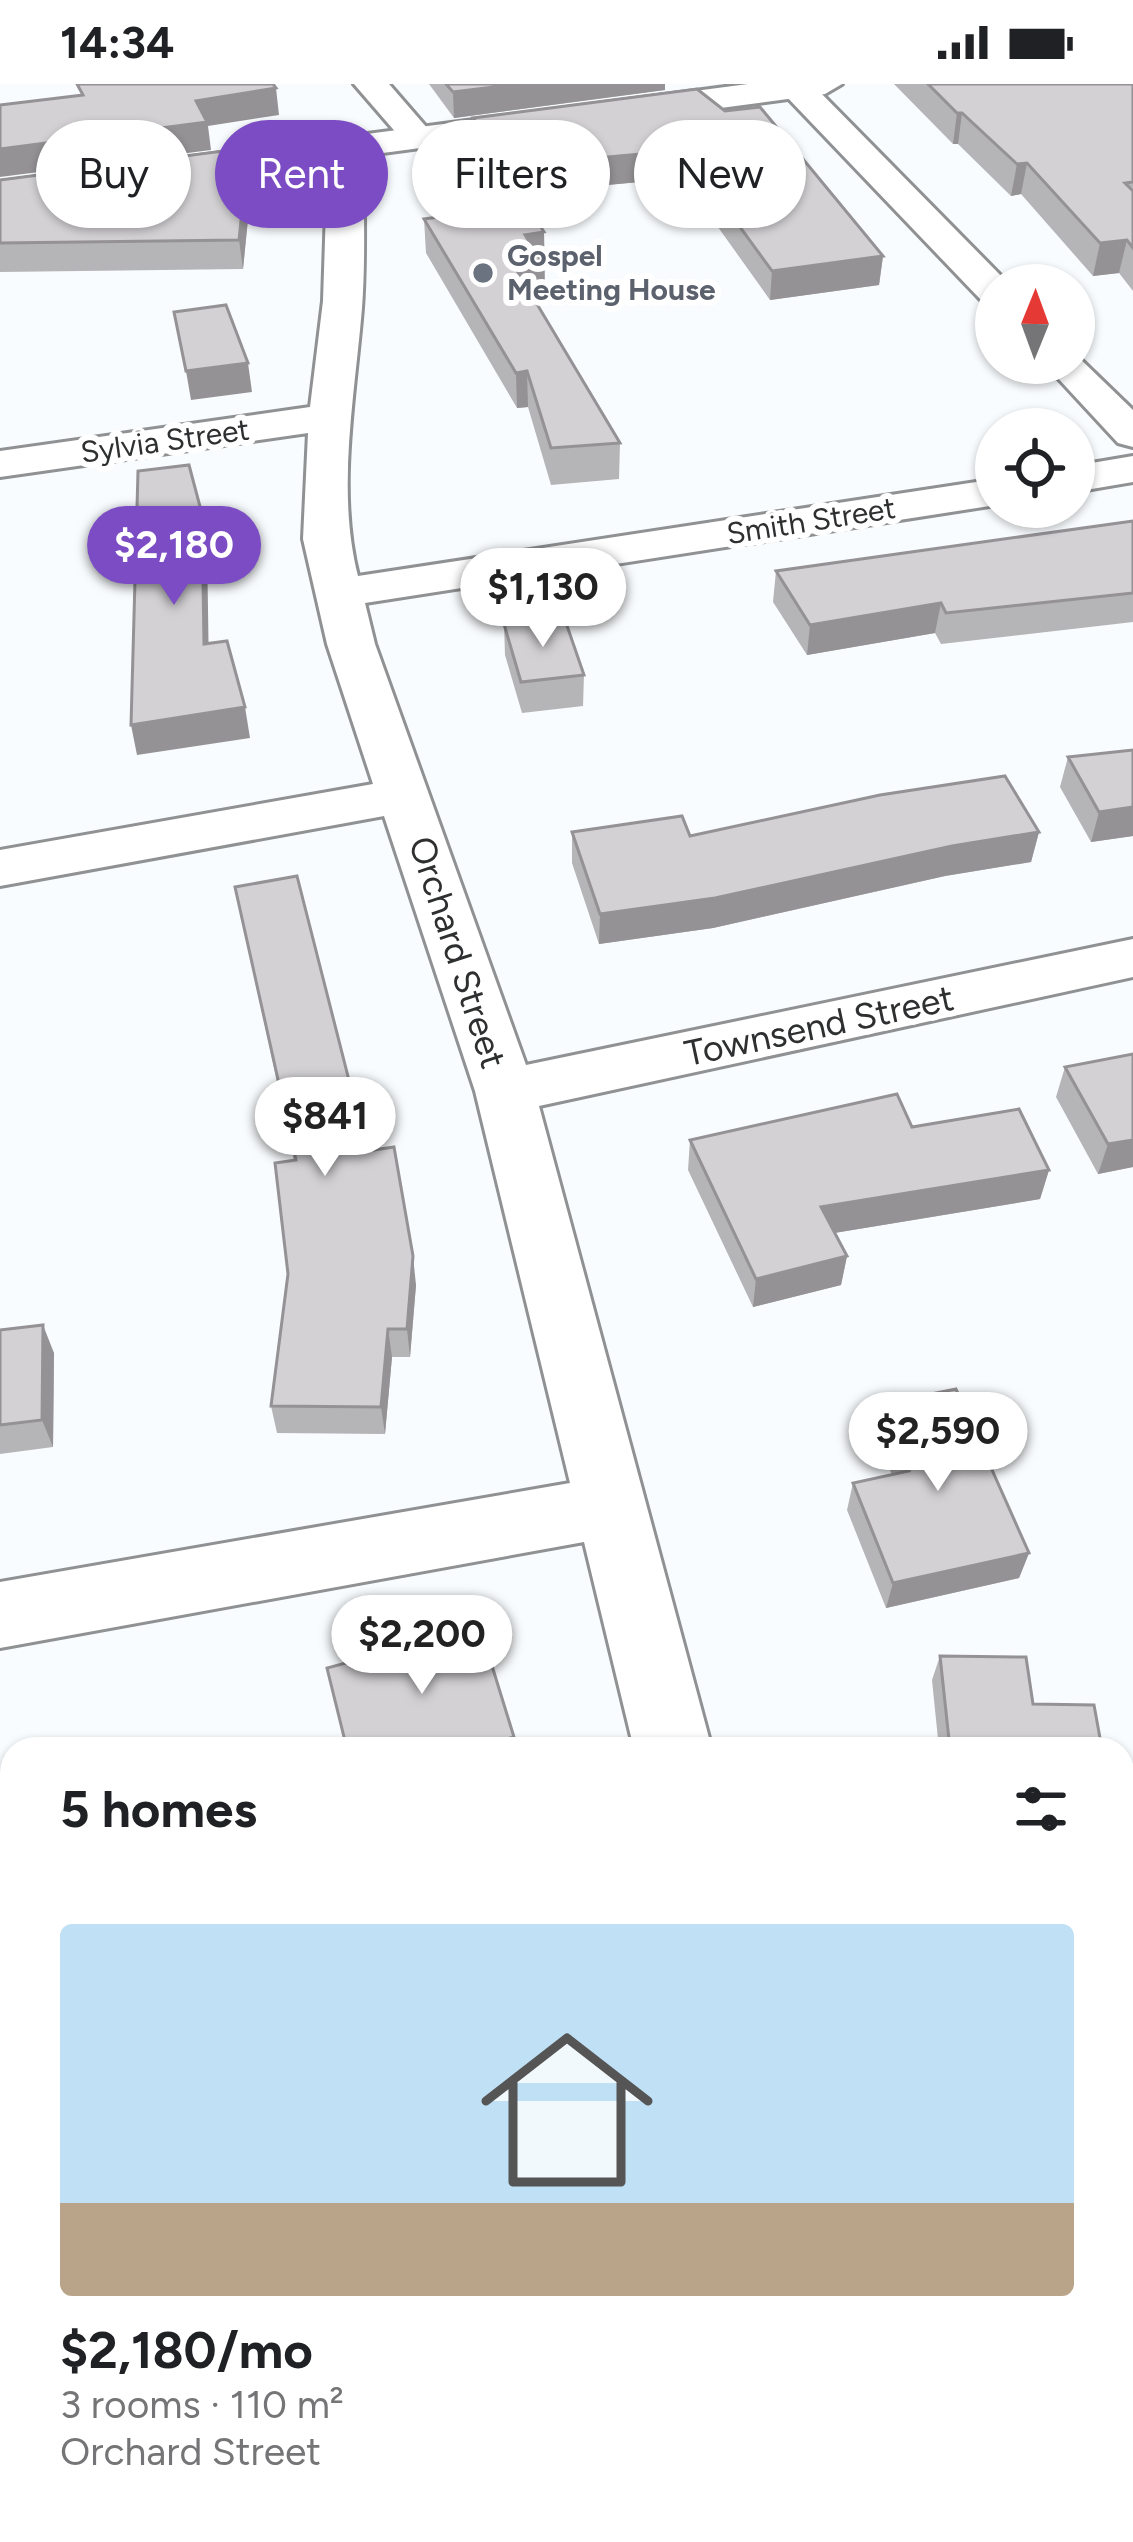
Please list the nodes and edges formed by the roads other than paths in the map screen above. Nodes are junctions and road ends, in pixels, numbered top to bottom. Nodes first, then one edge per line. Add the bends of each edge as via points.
1 (370, 84) edge
2 (811, 86) edge
3 (748, 89) edge
4 (530, 120) edge
5 (412, 130) edge
6 (215, 166) edge
7 (0, 193) edge
8 (344, 228) edge
9 (975, 270) edge
10 (1084, 384) edge
11 (330, 417) junction
12 (1133, 434) edge
13 (0, 464) edge
14 (1133, 469) edge
15 (1095, 475) edge
16 (975, 495) edge
17 (341, 593) junction
18 (406, 794) junction
19 (0, 868) edge
20 (1133, 958) edge
21 (505, 1091) junction
22 (614, 1506) junction
23 (0, 1615) edge
24 (670, 1737) edge

1 - 5 street
2 - 3 street
2 - 9 street
3 - 4 street
6 - 7 street
8 - 11 street, Orchard Street
10 - 12 street
11 - 13 street, Sylvia Street
11 - 17 street, Orchard Street via 326,539
14 - 15 street
16 - 17 street, Smith Street
17 - 18 street, Orchard Street via 351,644
18 - 19 street
18 - 21 street, Orchard Street
20 - 21 street, Townsend Street
21 - 22 street, Orchard Street
22 - 23 street
22 - 24 street, Orchard Street

